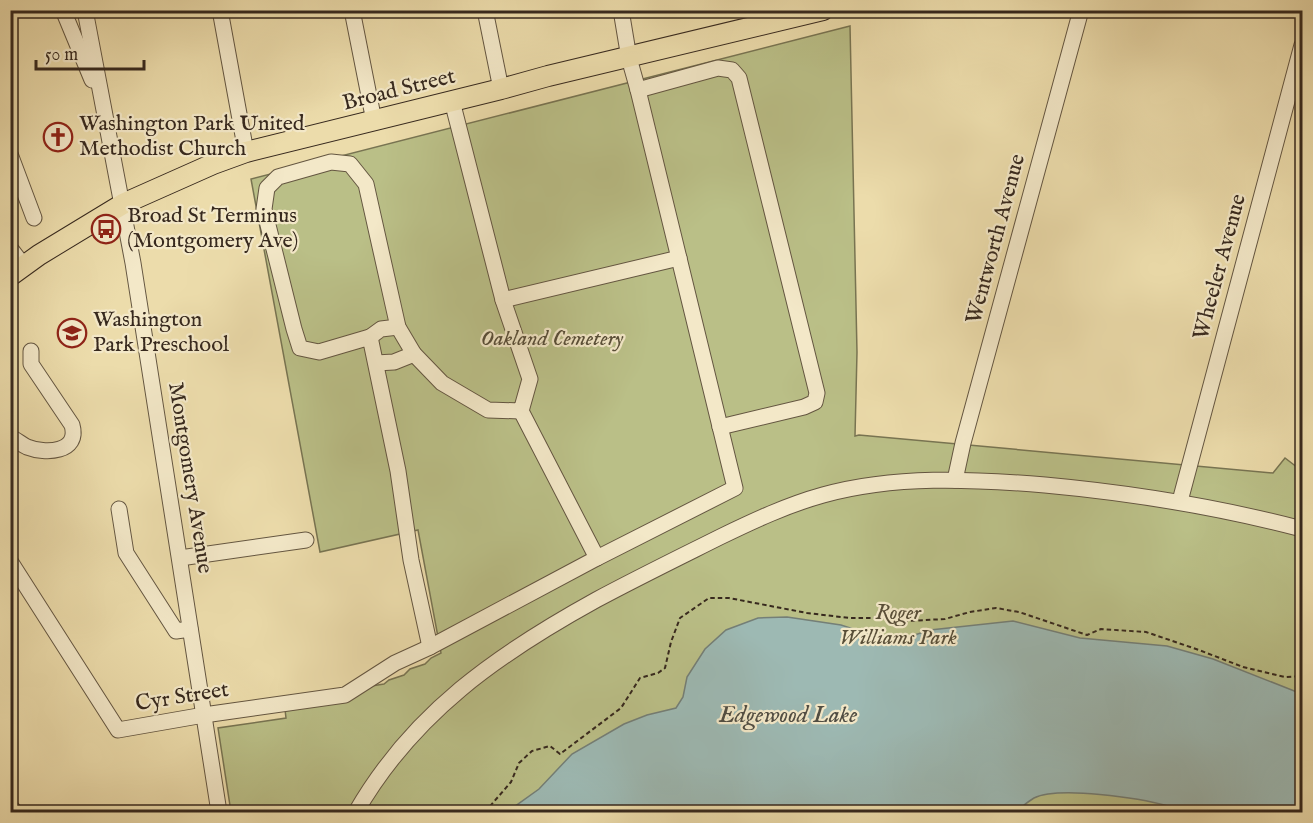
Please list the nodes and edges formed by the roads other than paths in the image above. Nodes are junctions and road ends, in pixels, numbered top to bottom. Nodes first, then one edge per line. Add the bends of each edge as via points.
1 (63, 10) edge
2 (85, 10) edge
3 (220, 10) edge
4 (352, 10) edge
5 (485, 10) edge
6 (621, 10) edge
7 (823, 10) edge
8 (1081, 10) edge
9 (783, 16) edge
10 (1302, 45) edge
11 (629, 58) junction
12 (501, 89) junction
13 (638, 90) junction
14 (452, 101) junction
15 (104, 110) junction
16 (374, 121) junction
17 (246, 152) junction
18 (10, 154) edge
19 (17, 191) edge
20 (123, 204) junction
21 (34, 218) dead end
22 (10, 248) edge
23 (679, 258) junction
24 (17, 271) edge
25 (502, 300) junction
26 (398, 327) junction
27 (370, 337) junction
28 (32, 351) dead end
29 (414, 354) junction
30 (376, 363) junction
31 (521, 411) junction
32 (720, 427) junction
33 (10, 437) edge
34 (955, 480) junction
35 (1180, 501) junction
36 (119, 509) dead end
37 (1302, 529) edge
38 (306, 540) dead end
39 (180, 558) junction
40 (597, 558) junction
41 (10, 561) edge
42 (190, 629) junction
43 (430, 647) junction
44 (204, 715) junction
45 (10, 806) edge
46 (15, 813) edge
47 (219, 813) edge
48 (356, 813) edge

1 - 15 street
2 - 15 street, Montgomery Avenue
3 - 17 street
4 - 16 street
5 - 12 street
6 - 11 street
7 - 9 main road, Broad Street
8 - 34 street, Wentworth Avenue
9 - 11 main road, Broad Street
10 - 35 street, Wheeler Avenue
11 - 12 main road, Broad Street
11 - 13 street
12 - 14 main road, Broad Street
13 - 23 street
13 - 32 street via 718,68 732,70 739,78 817,393 815,402 804,407
14 - 16 main road, Broad Street
14 - 25 street
15 - 20 street, Montgomery Avenue
16 - 17 main road, Broad Street
17 - 20 main road, Broad Street
18 - 19 street
19 - 21 street
20 - 24 main road, Broad Street
20 - 39 street, Montgomery Avenue
22 - 24 street
23 - 25 street
23 - 32 street
25 - 31 street via 530,380
26 - 27 street via 381,329
26 - 27 street via 366,184 356,171 350,164 331,162 278,177 267,188 264,209 300,348 319,352
26 - 29 street
27 - 30 street
28 - 33 street via 31,364 72,425 72,440 59,450 50,451 25,446
29 - 30 street via 394,362
29 - 31 street via 442,383 488,410
30 - 43 street
31 - 40 street
32 - 40 street via 735,488
34 - 35 street via 1079,488
34 - 48 street via 861,487 792,505 692,551 557,622 492,664 440,707 400,749
35 - 37 street
36 - 42 street via 126,553 176,631
38 - 39 street
39 - 42 street, Montgomery Avenue
40 - 43 street
41 - 44 street, Cyr Street via 118,730
42 - 44 street, Montgomery Avenue
43 - 44 street, Cyr Street via 395,663 345,695
44 - 47 street, Montgomery Avenue
45 - 46 street

